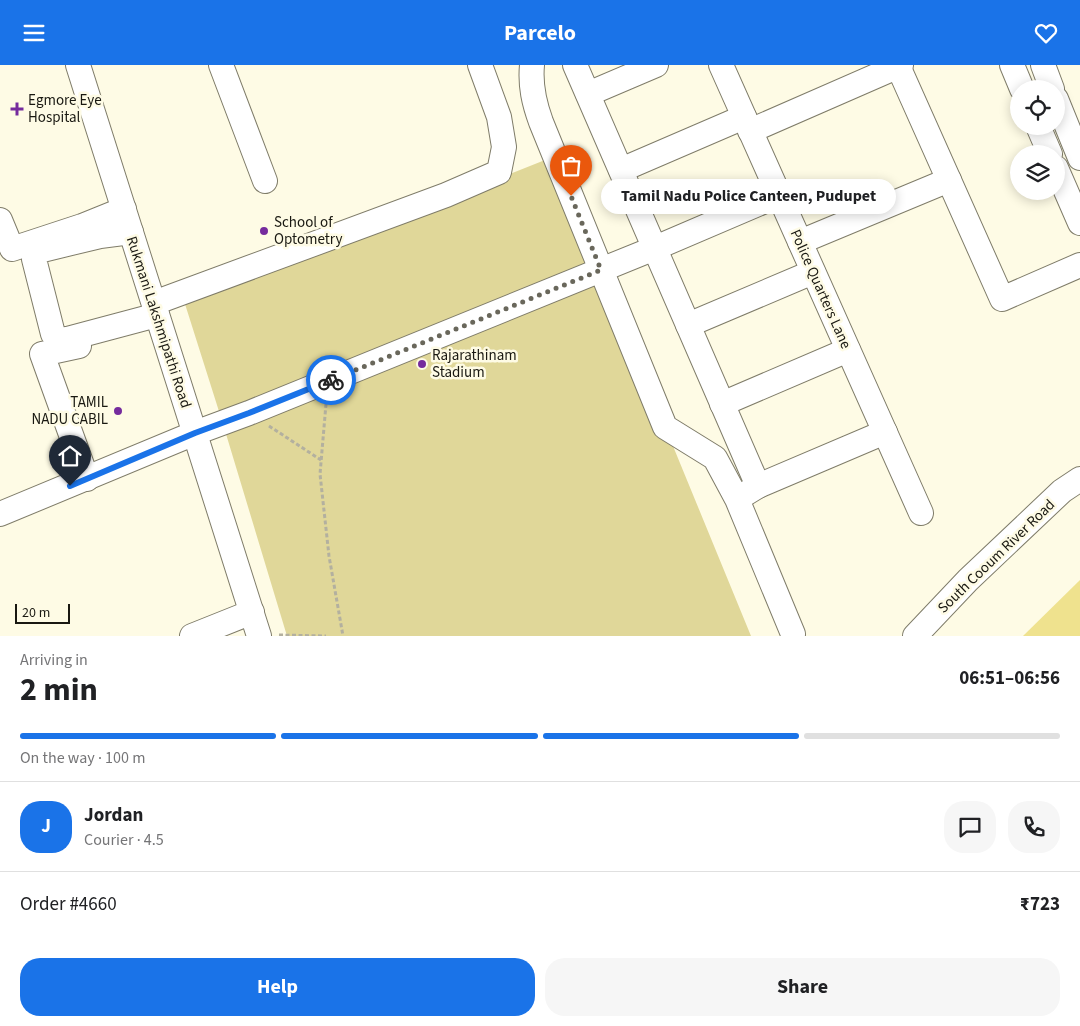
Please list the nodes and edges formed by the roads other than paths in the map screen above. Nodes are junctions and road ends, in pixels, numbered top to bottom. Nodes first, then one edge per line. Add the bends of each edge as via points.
1 (78, 65) edge
2 (221, 65) edge
3 (480, 65) edge
4 (532, 65) edge
5 (576, 65) edge
6 (656, 65) edge
7 (721, 65) edge
8 (1012, 65) edge
9 (1043, 65) edge
10 (900, 66) edge
11 (1018, 80) edge
12 (1049, 80) edge
13 (588, 94) junction
14 (1065, 121) edge
15 (747, 124) junction
16 (1080, 158) edge
17 (621, 170) junction
18 (949, 180) junction
19 (265, 181) dead end
20 (1065, 189) edge
21 (779, 195) junction
22 (0, 220) edge
23 (127, 220) junction
24 (1080, 223) edge
25 (800, 242) junction
26 (655, 248) junction
27 (6, 251) edge
28 (1080, 265) edge
29 (601, 270) junction
30 (813, 272) junction
31 (157, 315) junction
32 (688, 325) junction
33 (848, 350) junction
34 (722, 404) junction
35 (885, 432) junction
36 (195, 433) junction
37 (88, 479) junction
38 (1080, 479) edge
39 (758, 486) junction
40 (737, 499) junction
41 (921, 513) dead end
42 (0, 514) edge
43 (256, 628) edge
44 (793, 634) dead end
45 (192, 636) edge
46 (914, 636) edge

1 - 23 street, Rukmani Lakshmipathi Road
2 - 19 street
3 - 31 street via 500,117 504,147 499,172
4 - 29 street via 534,100 541,122
5 - 13 street
6 - 13 street
7 - 15 street, Police Quarters Lane
8 - 11 street
9 - 12 street
10 - 15 street
10 - 18 street
13 - 17 street
14 - 16 street
15 - 17 street
15 - 21 street, Police Quarters Lane
17 - 26 street
18 - 25 street
18 - 28 street via 1002,299
20 - 24 street
21 - 25 street, Police Quarters Lane
21 - 26 street
22 - 27 street
23 - 27 street via 82,227
23 - 31 street, Rukmani Lakshmipathi Road
23 - 31 street via 100,236 38,251 34,259 53,334 59,339 67,339
25 - 30 street, Police Quarters Lane
26 - 29 street
26 - 32 street
29 - 36 street
29 - 40 street via 665,427 715,458
30 - 32 street
30 - 33 street, Police Quarters Lane
31 - 36 street, Rukmani Lakshmipathi Road
31 - 37 street via 42,354
32 - 34 street
33 - 34 street
33 - 35 street, Police Quarters Lane
34 - 39 street
35 - 39 street
35 - 41 street, Police Quarters Lane
36 - 37 street
36 - 43 street, Rukmani Lakshmipathi Road
37 - 42 street
38 - 46 street, South Cooum River Road via 1047,505
39 - 40 street
40 - 44 street
43 - 45 street

